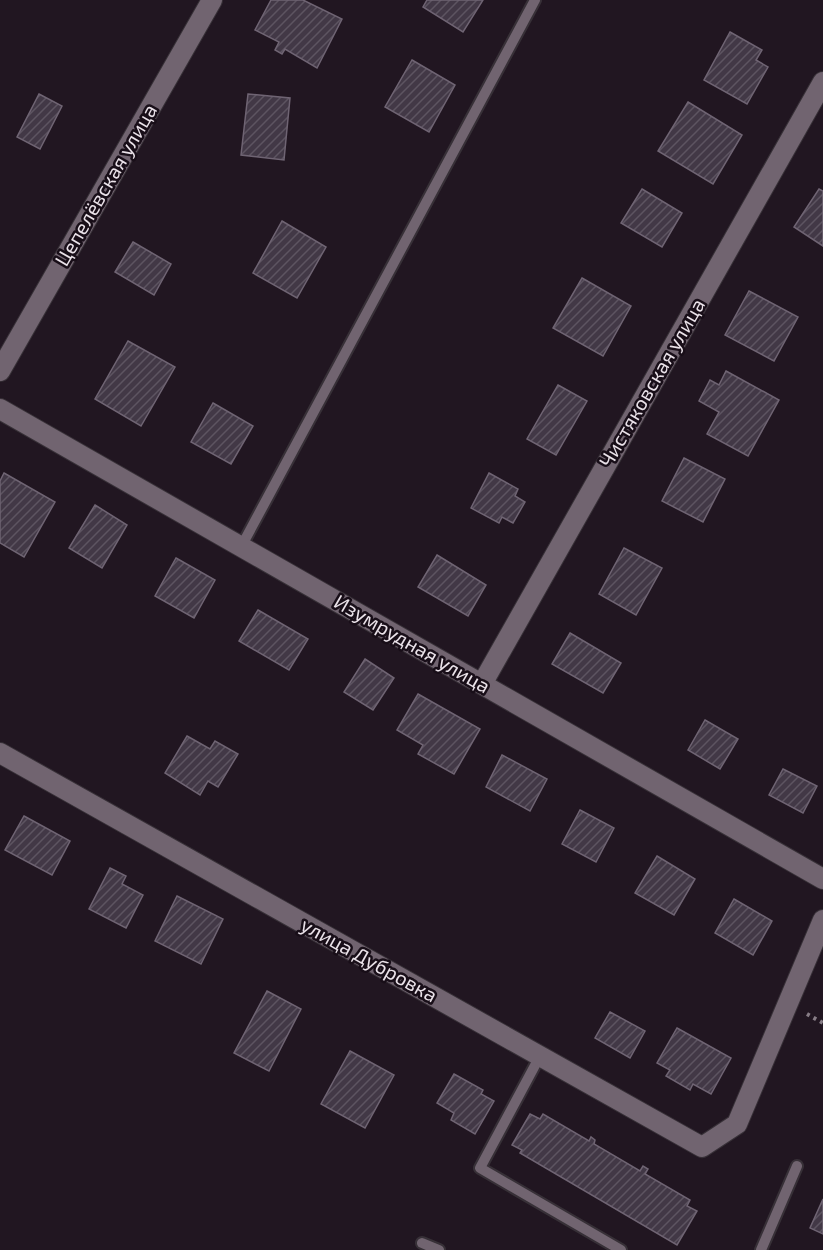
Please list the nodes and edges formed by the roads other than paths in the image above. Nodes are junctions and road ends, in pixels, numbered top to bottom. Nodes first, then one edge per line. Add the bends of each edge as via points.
1 (212, 0) edge
2 (535, 0) edge
3 (823, 82) edge
4 (0, 371) edge
5 (0, 409) edge
6 (241, 547) junction
7 (482, 684) junction
8 (0, 753) edge
9 (823, 879) edge
10 (823, 920) edge
11 (540, 1056) junction
12 (797, 1166) dead end
13 (422, 1243) dead end
14 (439, 1250) edge
15 (621, 1250) edge
16 (761, 1250) edge

1 - 4 street, Цепелёвская улица
2 - 6 lane
3 - 7 street, Чистяковская улица
5 - 6 street, Изумрудная улица
6 - 7 street, Изумрудная улица
7 - 9 street, Изумрудная улица
8 - 11 street, улица Дубровка
10 - 11 street, улица Дубровка via 738,1124 702,1147
11 - 15 lane via 480,1168
12 - 16 lane
13 - 14 lane

